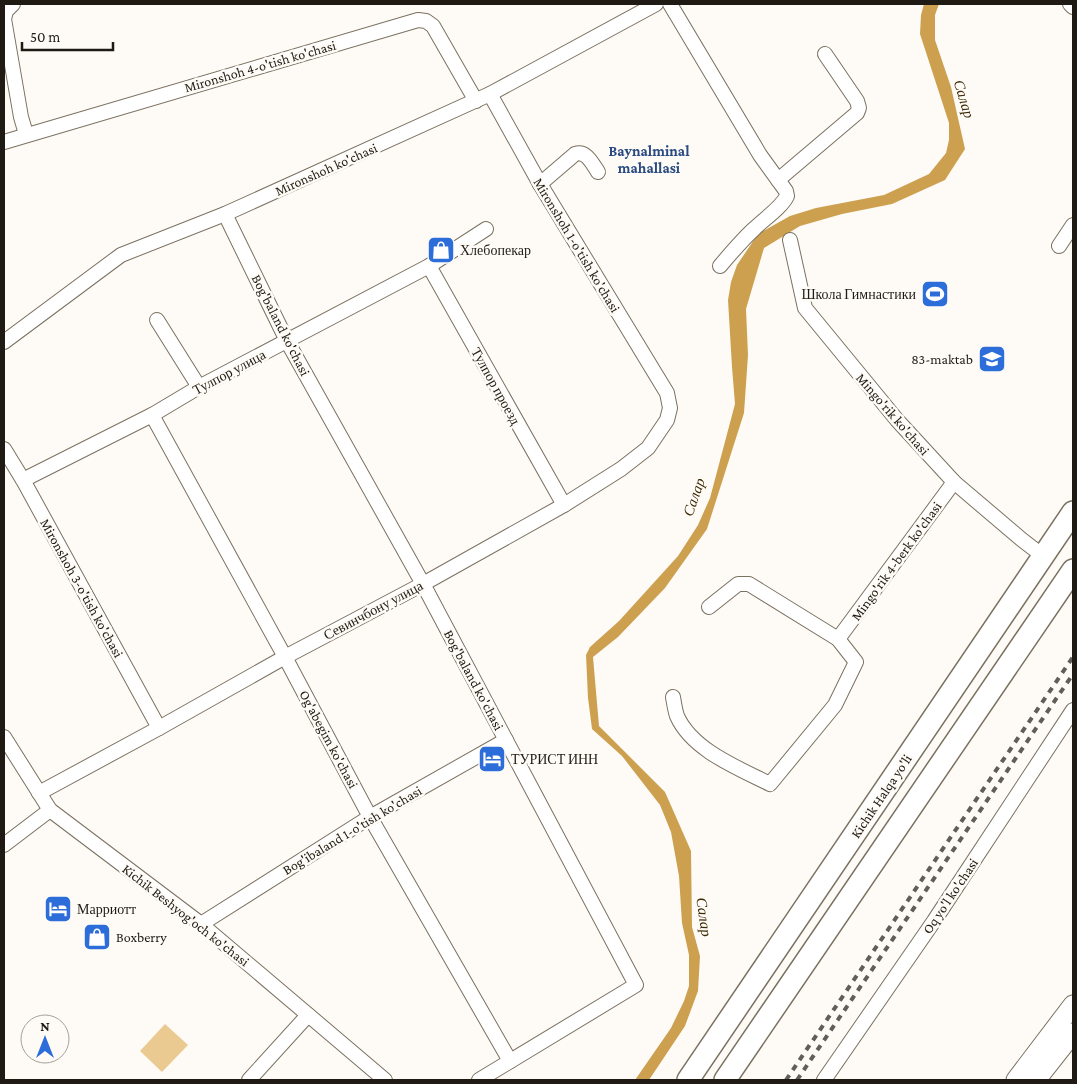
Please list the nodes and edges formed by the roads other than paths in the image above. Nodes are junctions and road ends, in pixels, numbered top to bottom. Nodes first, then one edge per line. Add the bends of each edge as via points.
1 (13, 4) edge
2 (656, 4) edge
3 (670, 4) edge
4 (1070, 4) edge
5 (1073, 7) edge
6 (826, 54) dead end
7 (490, 94) junction
8 (476, 100) junction
9 (26, 134) junction
10 (4, 142) edge
11 (598, 172) dead end
12 (778, 180) junction
13 (540, 184) junction
14 (225, 214) junction
15 (1073, 225) edge
16 (486, 229) dead end
17 (790, 240) dead end
18 (1059, 246) dead end
19 (429, 266) junction
20 (720, 266) dead end
21 (157, 320) dead end
22 (287, 341) junction
23 (4, 342) edge
24 (199, 387) junction
25 (667, 393) joint
26 (152, 415) junction
27 (4, 449) edge
28 (23, 480) junction
29 (954, 482) junction
30 (564, 506) junction
31 (1073, 512) edge
32 (1044, 556) junction
33 (1073, 570) edge
34 (423, 584) junction
35 (709, 607) dead end
36 (838, 639) junction
37 (285, 657) junction
38 (673, 697) dead end
39 (1073, 710) edge
40 (159, 728) junction
41 (4, 737) edge
42 (506, 740) junction
43 (39, 793) junction
44 (50, 810) junction
45 (370, 817) junction
46 (4, 845) edge
47 (201, 924) junction
48 (1073, 1005) edge
49 (308, 1015) junction
50 (1073, 1032) edge
51 (510, 1061) junction
52 (249, 1080) edge
53 (385, 1080) edge
54 (479, 1080) edge
55 (688, 1080) edge
56 (725, 1080) edge
57 (824, 1080) edge
58 (1016, 1080) edge
59 (1036, 1080) edge

1 - 9 street via 4,19
2 - 7 street, Mironshoh ko'chasi
3 - 12 street
4 - 5 street
6 - 12 street via 859,108
7 - 8 street, Mironshoh ko'chasi
7 - 13 street, Mironshoh 1-o'tish ko'chasi
8 - 9 street, Mironshoh 4-o'tish ko'chasi via 433,26 418,20
8 - 14 street, Mironshoh ko'chasi
9 - 10 street, Mironshoh 4-o'tish ko'chasi
11 - 13 street via 580,152
12 - 20 street via 786,191 785,200 736,246
13 - 25 street, Mironshoh 1-o'tish ko'chasi
14 - 22 street, Bog'baland ko'chasi
14 - 23 street, Mironshoh ko'chasi via 121,256
15 - 18 street
16 - 19 street, Тулпор улица
17 - 29 street, Mingo'rik ko'chasi via 804,308 897,420
19 - 22 street, Тулпор улица
19 - 30 street, Тулпор проезд
21 - 24 street
22 - 24 street, Тулпор улица
22 - 34 street, Bog'baland ko'chasi
24 - 26 street, Тулпор улица
25 - 30 street, Севинчбону улица via 670,408 667,420 648,448
26 - 28 street, Тулпор улица
26 - 37 street, Og'abegim ko'chasi
27 - 28 street, Mironshoh 3-o'tish ko'chasi
28 - 40 street, Mironshoh 3-o'tish ko'chasi
29 - 32 street, Mingo'rik ko'chasi
29 - 36 street, Mingo'rik 4-berk ko'chasi
30 - 34 street, Севинчбону улица
31 - 32 highway, Kichik Halqa yo'li
32 - 55 highway, Kichik Halqa yo'li
33 - 56 highway
34 - 37 street, Севинчбону улица
34 - 42 street, Bog'baland ko'chasi
35 - 36 street via 738,584 750,584
36 - 38 street via 856,662 835,705 770,784 711,753 691,738 677,716
37 - 40 street, Севинчбону улица
37 - 45 street, Og'abegim ko'chasi
39 - 57 street, Oq yo'l ko'chasi
40 - 43 street, Севинчбону улица
41 - 43 street, Kichik Beshyog'och ko'chasi
42 - 45 street, Bog'ibaland 1-o'tish ko'chasi
42 - 51 street, Bog'baland ko'chasi via 636,985
43 - 44 street, Kichik Beshyog'och ko'chasi
44 - 46 street
44 - 47 street, Kichik Beshyog'och ko'chasi
45 - 47 street, Bog'ibaland 1-o'tish ko'chasi
45 - 51 street, Og'abegim ko'chasi
47 - 49 street, Kichik Beshyog'och ko'chasi
48 - 58 main road
49 - 52 street
49 - 53 street, Kichik Beshyog'och ko'chasi
50 - 59 main road
51 - 54 street, Bog'baland ko'chasi

